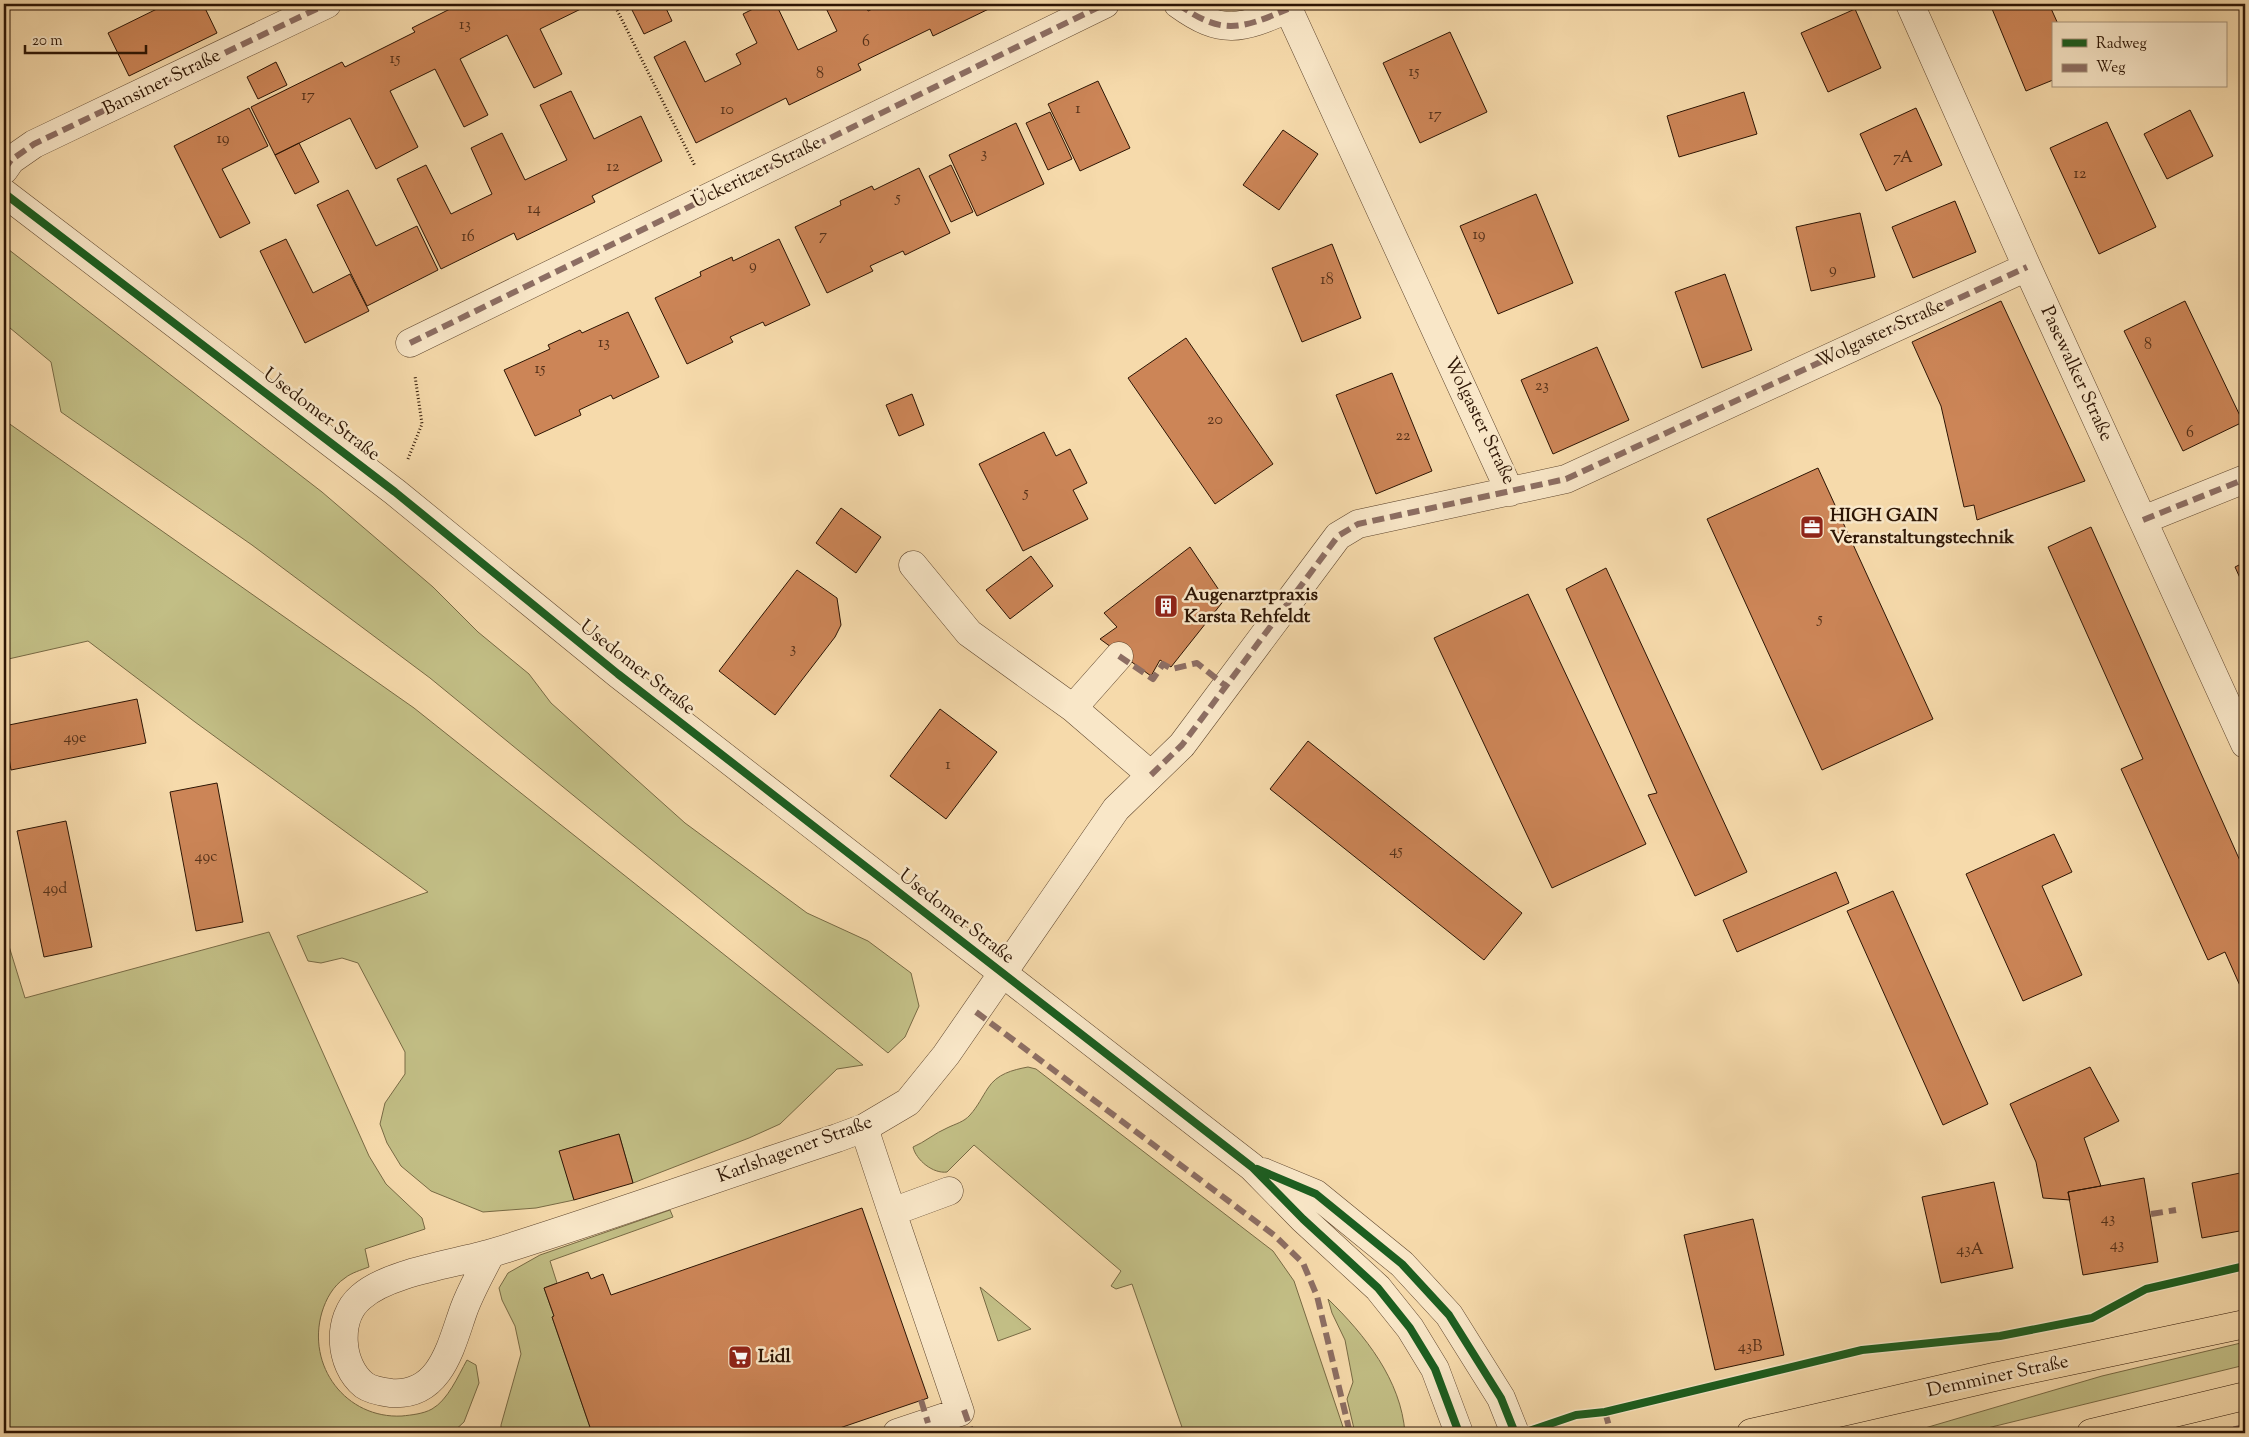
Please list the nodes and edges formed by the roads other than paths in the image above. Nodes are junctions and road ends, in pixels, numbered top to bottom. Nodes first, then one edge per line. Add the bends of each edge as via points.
1 (1105, 4) edge
2 (1178, 4) edge
3 (1910, 4) edge
4 (315, 6) edge
5 (1287, 6) edge
6 (4, 170) edge
7 (4, 193) edge
8 (2027, 267) junction
9 (410, 343) road end
10 (2245, 479) edge
11 (1510, 492) junction
12 (2143, 520) junction
13 (913, 565) dead end
14 (1118, 656) dead end
15 (1073, 708) junction
16 (2245, 744) edge
17 (1151, 775) junction
18 (1003, 974) junction
19 (864, 1128) junction
20 (1252, 1167) junction
21 (949, 1191) dead end
22 (892, 1212) junction
23 (491, 1253) junction
24 (2245, 1324) edge
25 (2245, 1396) edge
26 (897, 1433) edge
27 (1459, 1433) edge
28 (1515, 1433) edge
29 (1751, 1433) edge
30 (2091, 1433) edge

1 - 9 street, Ückeritzer Straße
2 - 5 street via 1196,17 1219,26 1240,26
3 - 8 street, Pasewalker Straße
4 - 6 street, Bansiner Straße via 34,144 11,160
5 - 11 street, Wolgaster Straße
7 - 18 street, Usedomer Straße via 395,492 618,674
8 - 11 street, Wolgaster Straße via 1566,479
8 - 12 street, Pasewalker Straße
10 - 12 street
11 - 17 street, Karlshagener Straße via 1358,524 1338,536 1182,745
12 - 16 street, Pasewalker Straße
13 - 15 street via 969,633
14 - 15 street
15 - 17 street
17 - 18 street, Karlshagener Straße via 1116,809
18 - 19 street, Karlshagener Straße via 946,1055 908,1102
18 - 20 street, Usedomer Straße
19 - 22 street
19 - 23 street, Karlshagener Straße
20 - 27 street, Usedomer Straße via 1302,1219 1378,1288 1410,1328 1435,1369
20 - 28 street, Usedomer Straße via 1316,1194 1402,1264 1449,1315 1501,1398
21 - 22 street
22 - 26 street via 960,1412
23 - 23 street, Karlshagener Straße via 440,1370 421,1388 402,1394 364,1385 351,1369 344,1349 344,1329 350,1310 360,1297 380,1284
24 - 29 main road, Demminer Straße
25 - 30 main road

